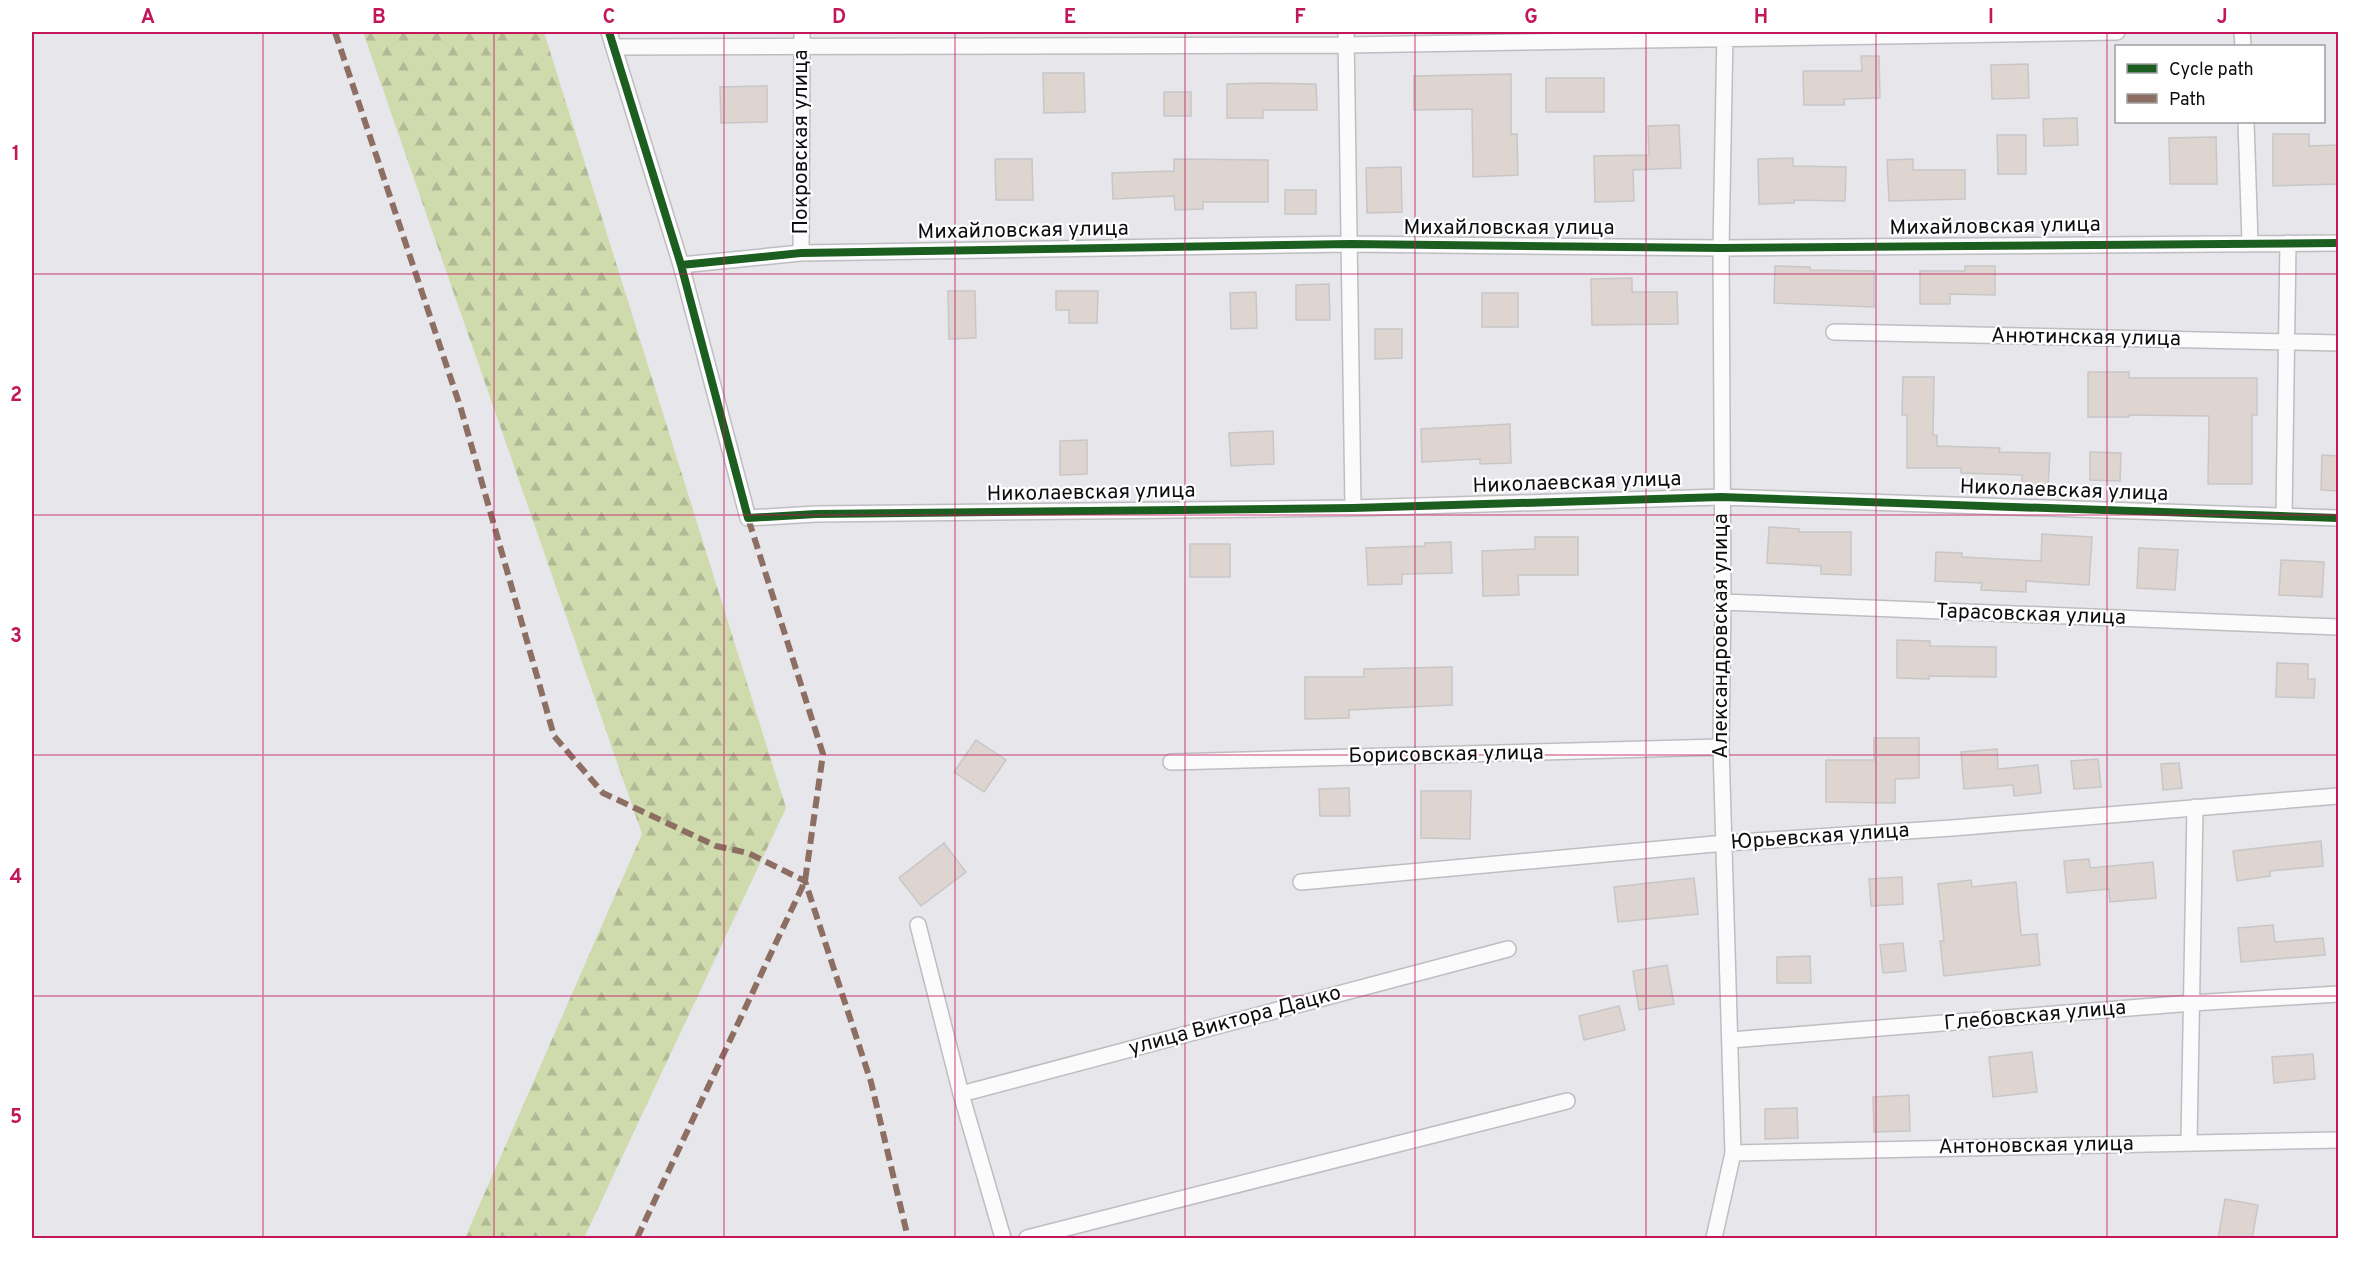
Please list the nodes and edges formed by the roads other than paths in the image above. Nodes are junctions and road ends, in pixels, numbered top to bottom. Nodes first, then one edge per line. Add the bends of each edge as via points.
1 (609, 32) edge
2 (2117, 32) edge
3 (1725, 35) edge
4 (802, 38) edge
5 (1346, 38) edge
6 (614, 46) junction
7 (2246, 123) edge
8 (2250, 242) junction
9 (2288, 243) junction
10 (2338, 243) edge
11 (1350, 244) junction
12 (1721, 248) junction
13 (801, 253) junction
14 (681, 265) junction
15 (1834, 333) dead end
16 (2286, 342) junction
17 (2338, 343) edge
18 (1721, 498) junction
19 (1353, 508) junction
20 (2284, 516) junction
21 (2338, 518) edge
22 (1723, 602) junction
23 (2338, 627) edge
24 (1721, 747) junction
25 (1171, 762) dead end
26 (2338, 796) edge
27 (2195, 807) junction
28 (1725, 843) junction
29 (1301, 882) dead end
30 (918, 925) dead end
31 (1508, 949) dead end
32 (2338, 994) edge
33 (2192, 1003) junction
34 (1731, 1040) junction
35 (962, 1094) junction
36 (1567, 1101) dead end
37 (2338, 1140) edge
38 (2189, 1142) junction
39 (1733, 1153) junction
40 (1003, 1239) edge
41 (1027, 1239) edge
42 (1714, 1239) edge

1 - 6 street
2 - 3 street
3 - 5 street
3 - 12 street, Александровская улица
4 - 5 street
4 - 6 street
4 - 13 street, Покровская улица
5 - 11 street
6 - 14 street
7 - 8 street
8 - 9 street, Михайловская улица
8 - 12 street, Михайловская улица
9 - 10 street, Михайловская улица
9 - 16 street
11 - 12 street, Михайловская улица
11 - 13 street, Михайловская улица
11 - 19 street
12 - 18 street, Александровская улица
13 - 14 street, Михайловская улица
14 - 19 street, Николаевская улица via 748,518
15 - 16 street, Анютинская улица
16 - 17 street, Анютинская улица
16 - 20 street
18 - 19 street, Николаевская улица
18 - 20 street, Николаевская улица
18 - 22 street, Александровская улица
20 - 21 street, Николаевская улица
22 - 23 street, Тарасовская улица
22 - 24 street, Александровская улица
24 - 25 street, Борисовская улица
24 - 28 street, Александровская улица
26 - 27 street, Юрьевская улица
27 - 28 street, Юрьевская улица
27 - 33 street
28 - 29 street, Юрьевская улица
28 - 34 street, Александровская улица
30 - 35 street
31 - 35 street, улица Виктора Дацко
32 - 33 street, Глебовская улица
33 - 34 street, Глебовская улица
33 - 38 street
34 - 39 street, Александровская улица
35 - 40 street
36 - 41 street
37 - 38 street, Антоновская улица
38 - 39 street, Антоновская улица
39 - 42 street, Александровская улица

